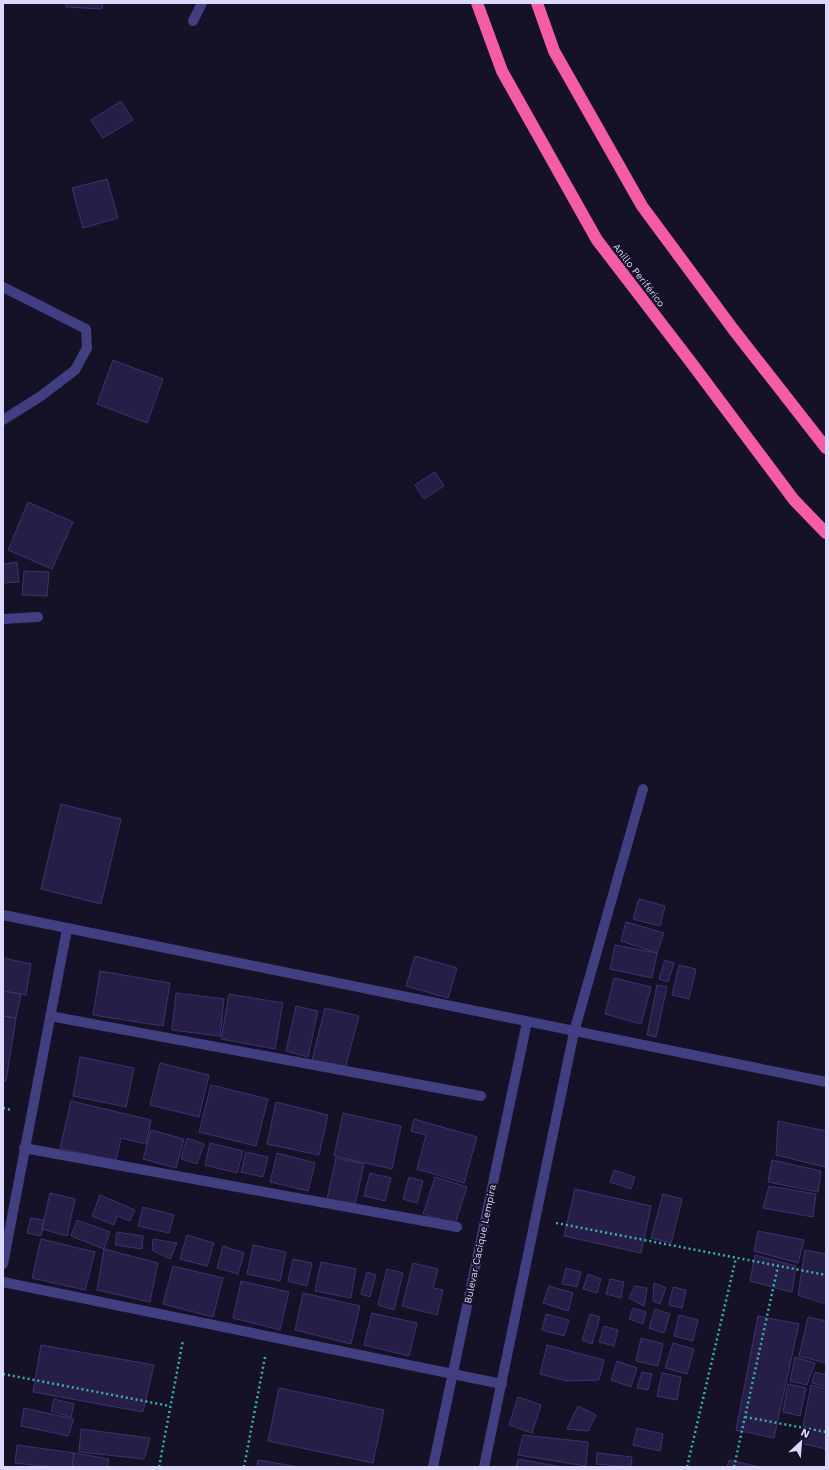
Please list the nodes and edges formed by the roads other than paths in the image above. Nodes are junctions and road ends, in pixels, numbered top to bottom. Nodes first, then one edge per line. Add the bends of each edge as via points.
1 (202, 3) edge
2 (477, 3) edge
3 (537, 3) edge
4 (193, 21) dead end
5 (3, 287) edge
6 (3, 420) edge
7 (826, 448) edge
8 (826, 533) edge
9 (38, 616) dead end
10 (3, 619) edge
11 (643, 789) dead end
12 (3, 915) edge
13 (67, 929) junction
14 (50, 1016) junction
15 (527, 1022) junction
16 (574, 1032) junction
17 (826, 1082) edge
18 (481, 1096) dead end
19 (24, 1148) junction
20 (457, 1227) dead end
21 (3, 1264) edge
22 (3, 1282) edge
23 (453, 1374) junction
24 (502, 1384) junction
25 (433, 1467) edge
26 (484, 1467) edge

1 - 4 street
2 - 8 highway, Anillo Periférico via 502,71 597,240 686,354 794,500
3 - 7 highway via 554,50 642,206 733,330
5 - 6 street via 86,329 87,348 75,370
9 - 10 street
11 - 16 street
12 - 13 street
13 - 14 street
13 - 15 street
14 - 18 street
14 - 19 street
15 - 16 street
15 - 23 street, Bulevar Cacique Lempira
16 - 17 street
16 - 24 street
19 - 20 street
19 - 21 street
22 - 23 street
23 - 24 street
23 - 25 street, Bulevar Cacique Lempira
24 - 26 street

